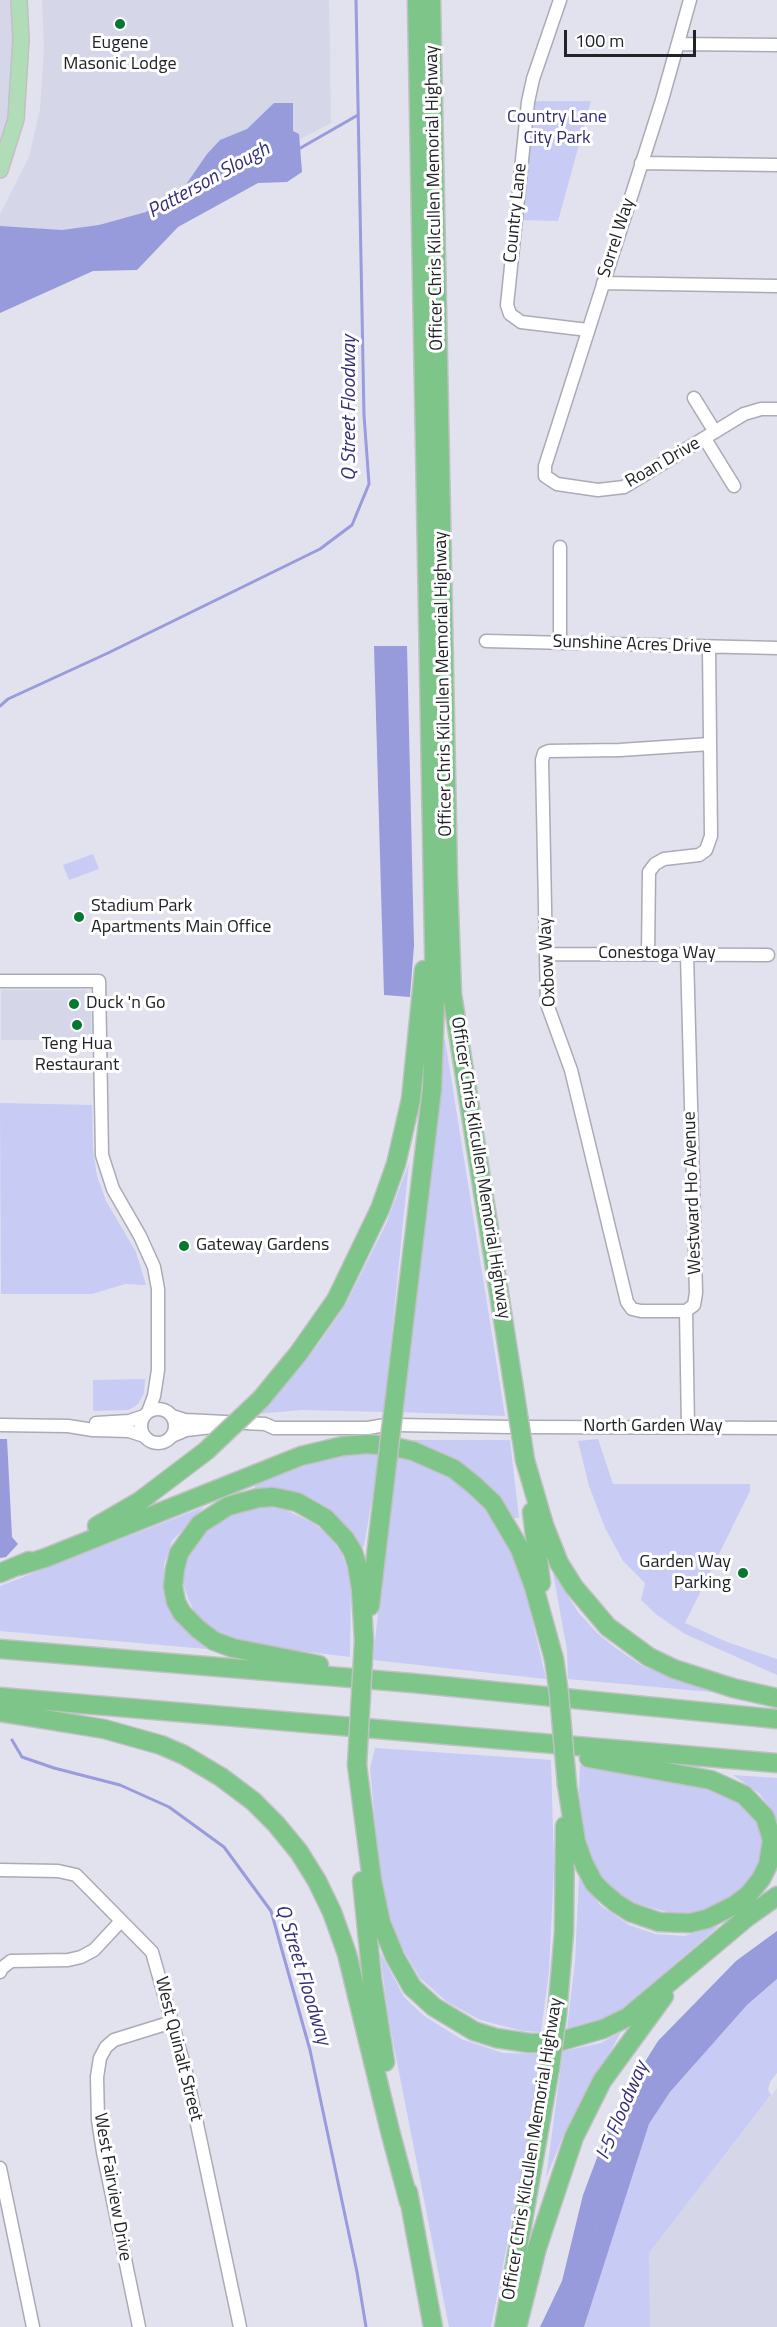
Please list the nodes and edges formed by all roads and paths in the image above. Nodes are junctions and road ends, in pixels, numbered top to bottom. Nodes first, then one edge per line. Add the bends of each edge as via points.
1 (19, 0) edge
2 (417, 0) edge
3 (431, 0) edge
4 (560, 0) edge
5 (690, 0) edge
6 (678, 44) junction
7 (777, 45) edge
8 (641, 164) junction
9 (777, 165) edge
10 (0, 170) edge
11 (603, 283) junction
12 (777, 286) edge
13 (588, 330) junction
14 (694, 398) dead end
15 (777, 409) edge
16 (710, 436) junction
17 (545, 476) joint
18 (734, 486) dead end
19 (560, 547) dead end
20 (486, 641) dead end
21 (560, 642) junction
22 (709, 647) junction
23 (777, 648) edge
24 (710, 744) junction
25 (433, 872) junction
26 (546, 954) junction
27 (648, 954) junction
28 (687, 954) junction
29 (768, 955) dead end
30 (0, 981) edge
31 (686, 1311) junction
32 (158, 1370) junction
33 (146, 1414) junction
34 (170, 1414) junction
35 (243, 1424) junction
36 (265, 1424) junction
37 (1, 1425) edge
38 (398, 1425) dead end
39 (68, 1426) junction
40 (510, 1427) dead end
41 (529, 1427) dead end
42 (688, 1427) junction
43 (777, 1428) edge
44 (144, 1436) junction
45 (172, 1436) junction
46 (525, 1460) junction
47 (19, 1566) junction
48 (0, 1573) edge
49 (364, 1641) junction
50 (0, 1649) edge
51 (554, 1659) junction
52 (412, 1683) junction
53 (0, 1697) edge
54 (777, 1698) edge
55 (0, 1712) edge
56 (777, 1719) edge
57 (480, 1739) junction
58 (777, 1763) edge
59 (357, 1765) junction
60 (567, 1785) junction
61 (0, 1870) edge
62 (777, 1896) edge
63 (122, 1921) junction
64 (0, 1972) edge
65 (681, 1973) junction
66 (172, 2022) junction
67 (0, 2168) edge
68 (409, 2202) junction
69 (33, 2327) edge
70 (139, 2327) edge
71 (240, 2327) edge
72 (434, 2327) edge
73 (504, 2327) edge
74 (517, 2327) edge

1 - 10 main road via 16,119
2 - 25 highway, Officer Chris Kilcullen Memorial Highway
3 - 46 highway, Officer Chris Kilcullen Memorial Highway, bridge via 452,994
4 - 13 street, Country Lane via 528,102 507,305 510,314 521,322
5 - 6 street, Sorrel Way
6 - 7 street
6 - 8 street, Sorrel Way
8 - 9 street
8 - 11 street, Sorrel Way
11 - 12 street
11 - 13 street, Sorrel Way
13 - 17 street, Sorrel Way via 544,466
14 - 16 street
15 - 16 street, Roan Drive via 744,414
16 - 17 street, Roan Drive via 618,488 598,490 556,484
16 - 18 street
19 - 21 street
20 - 21 street, Sunshine Acres Drive
21 - 22 street, Sunshine Acres Drive
22 - 23 street, Sunshine Acres Drive
22 - 24 street
24 - 26 street, Oxbow Way via 544,753
24 - 27 street via 710,841 699,855 664,859 649,872
25 - 47 highway, bridge via 411,1099 396,1164 380,1209 336,1300 261,1400 206,1451 140,1501
25 - 49 highway, Officer Chris Kilcullen Memorial Highway, bridge via 432,1089
26 - 27 street, Conestoga Way
26 - 31 street, Oxbow Way via 548,1004 571,1070 625,1298 636,1310
27 - 28 street, Conestoga Way
28 - 29 street, Conestoga Way
28 - 31 street, Westward Ho Avenue via 696,1293 694,1305
30 - 32 street via 99,981 102,1155 113,1190 154,1268 158,1289
31 - 42 street, Westward Ho Avenue
32 - 33 street
32 - 34 street
33 - 34 street via 159,1409
33 - 39 street via 129,1421
33 - 44 street via 141,1426
34 - 35 street via 185,1420
34 - 45 street via 175,1426
35 - 36 street
35 - 45 street via 186,1430
36 - 36 street via 274,1428 385,1425 368,1420 273,1420
37 - 39 street
38 - 40 street
39 - 44 street via 129,1431
41 - 42 street, North Garden Way
42 - 43 street, North Garden Way
44 - 45 street via 158,1443
46 - 51 highway, Officer Chris Kilcullen Memorial Highway
46 - 54 highway via 559,1563 608,1628 674,1669
47 - 48 highway
47 - 51 highway via 301,1456 351,1445 390,1446 413,1451 454,1469 493,1503 520,1549
49 - 52 highway via 361,1589 353,1552 338,1529 297,1502 273,1497 228,1506 200,1524 180,1553 173,1586 176,1602 198,1629 214,1641
49 - 59 highway, Officer Chris Kilcullen Memorial Highway, bridge
50 - 52 highway
51 - 60 highway, Officer Chris Kilcullen Memorial Highway, bridge
52 - 56 highway
53 - 57 highway
55 - 68 highway via 104,1729 184,1755 253,1801 282,1831 317,1881 347,1954
57 - 58 highway
57 - 60 highway via 727,1786 744,1795 765,1817 772,1840 768,1865 749,1894 707,1919 659,1922 630,1912 603,1892 584,1864 576,1842
59 - 65 highway via 381,1923 412,1987 448,2016 496,2038 528,2043 568,2040 628,2016
59 - 68 highway, Officer Chris Kilcullen Memorial Highway via 362,1886 372,1980
60 - 73 highway, Officer Chris Kilcullen Memorial Highway, bridge via 564,1932 557,2015
61 - 63 street, West Quinalt Street via 76,1875
62 - 65 highway
63 - 64 street via 94,1950 81,1957 11,1962
63 - 66 street, West Quinalt Street via 152,1952
65 - 74 highway via 602,2081 574,2137 537,2248
66 - 70 street, West Fairview Drive via 114,2040 100,2058 97,2077 103,2152
66 - 71 street, West Quinalt Street
67 - 69 street
68 - 72 highway, Officer Chris Kilcullen Memorial Highway

